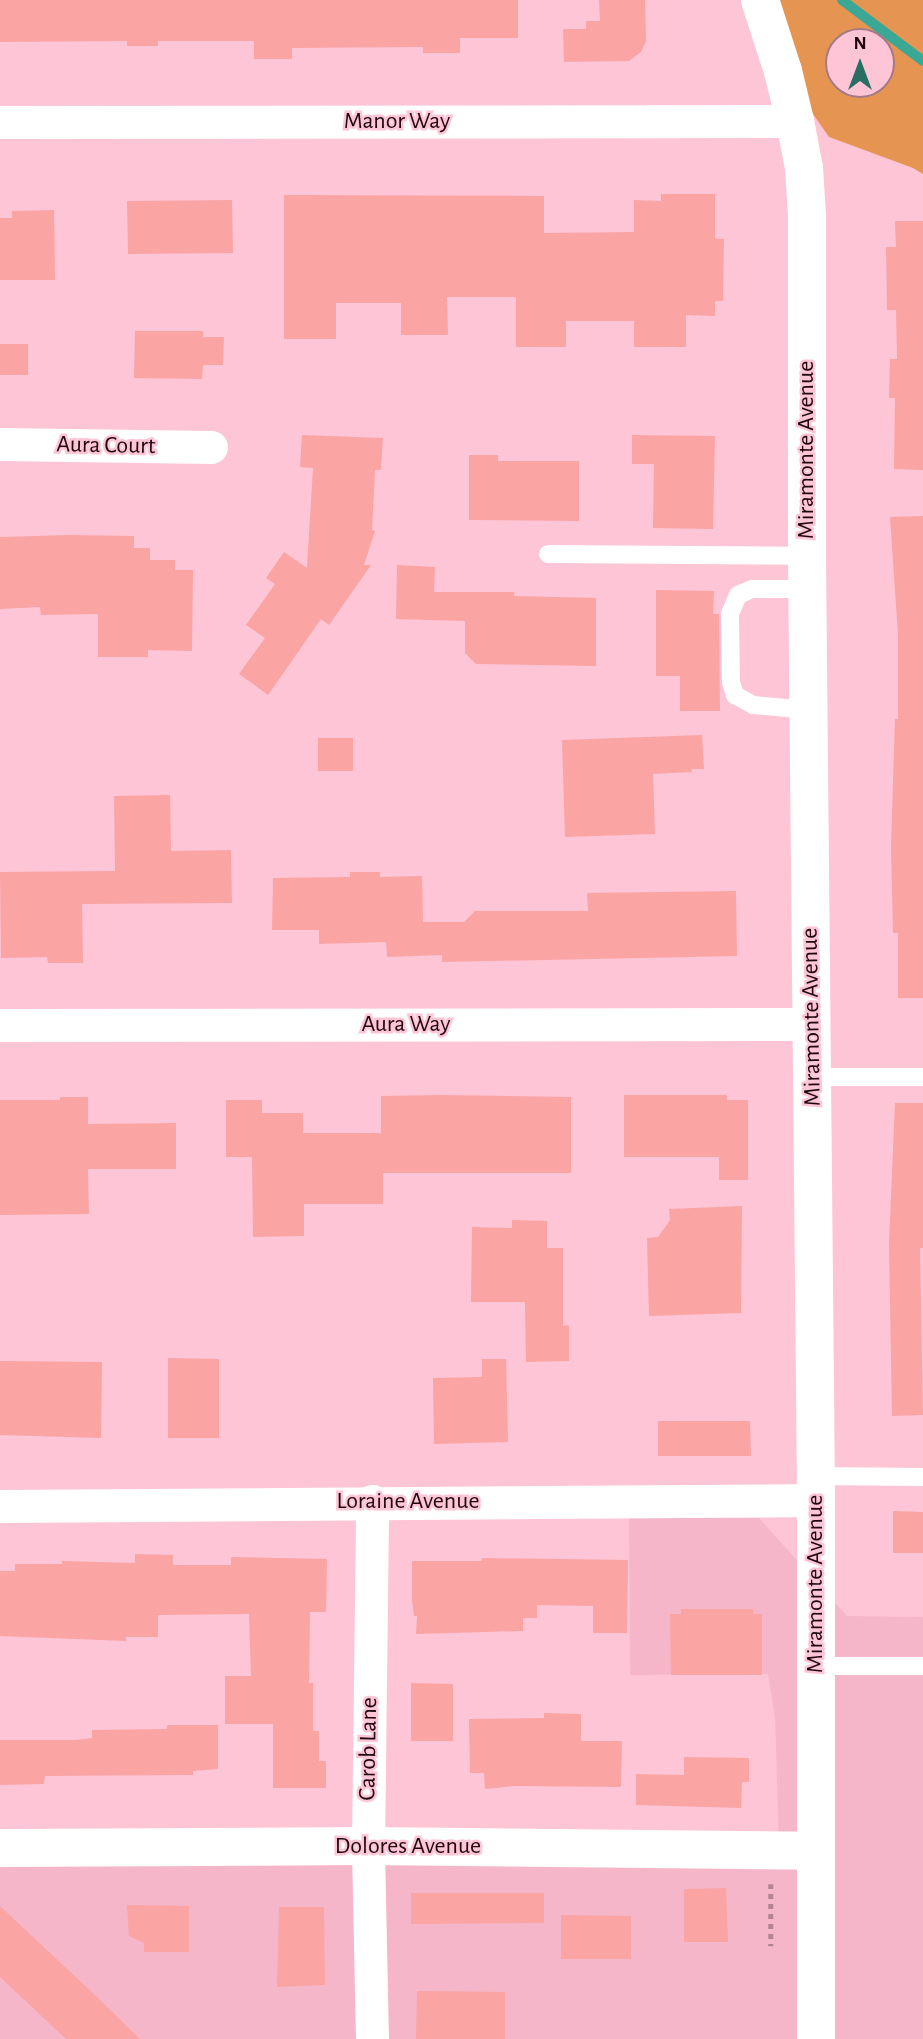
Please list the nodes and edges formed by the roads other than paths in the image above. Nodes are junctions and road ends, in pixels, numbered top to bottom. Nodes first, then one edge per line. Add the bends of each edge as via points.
1 (760, 0) edge
2 (795, 121) junction
3 (0, 122) edge
4 (0, 444) edge
5 (211, 447) dead end
6 (548, 554) dead end
7 (807, 573) junction
8 (808, 710) junction
9 (812, 1024) junction
10 (0, 1025) edge
11 (813, 1077) junction
12 (923, 1077) edge
13 (923, 1477) edge
14 (816, 1488) junction
15 (372, 1502) junction
16 (0, 1506) edge
17 (816, 1666) junction
18 (923, 1666) edge
19 (368, 1846) junction
20 (0, 1848) edge
21 (817, 1851) junction
22 (372, 2039) edge
23 (816, 2039) edge

1 - 2 street, Miramonte Avenue
2 - 3 street, Manor Way
2 - 7 street, Miramonte Avenue via 807,216
4 - 5 street, Aura Court
6 - 7 lane
7 - 8 street, Miramonte Avenue
7 - 8 lane via 738,595 730,614 735,695 753,705
8 - 9 street, Miramonte Avenue
9 - 10 street, Aura Way
9 - 11 street, Miramonte Avenue
11 - 12 lane
11 - 14 street, Miramonte Avenue
13 - 14 lane
14 - 15 street, Loraine Avenue
14 - 17 street, Miramonte Avenue
15 - 16 street, Loraine Avenue
15 - 19 street, Carob Lane
17 - 18 lane
17 - 21 street, Miramonte Avenue
19 - 20 street, Dolores Avenue
19 - 21 street, Dolores Avenue
19 - 22 street, Carob Lane
21 - 23 street, Miramonte Avenue

